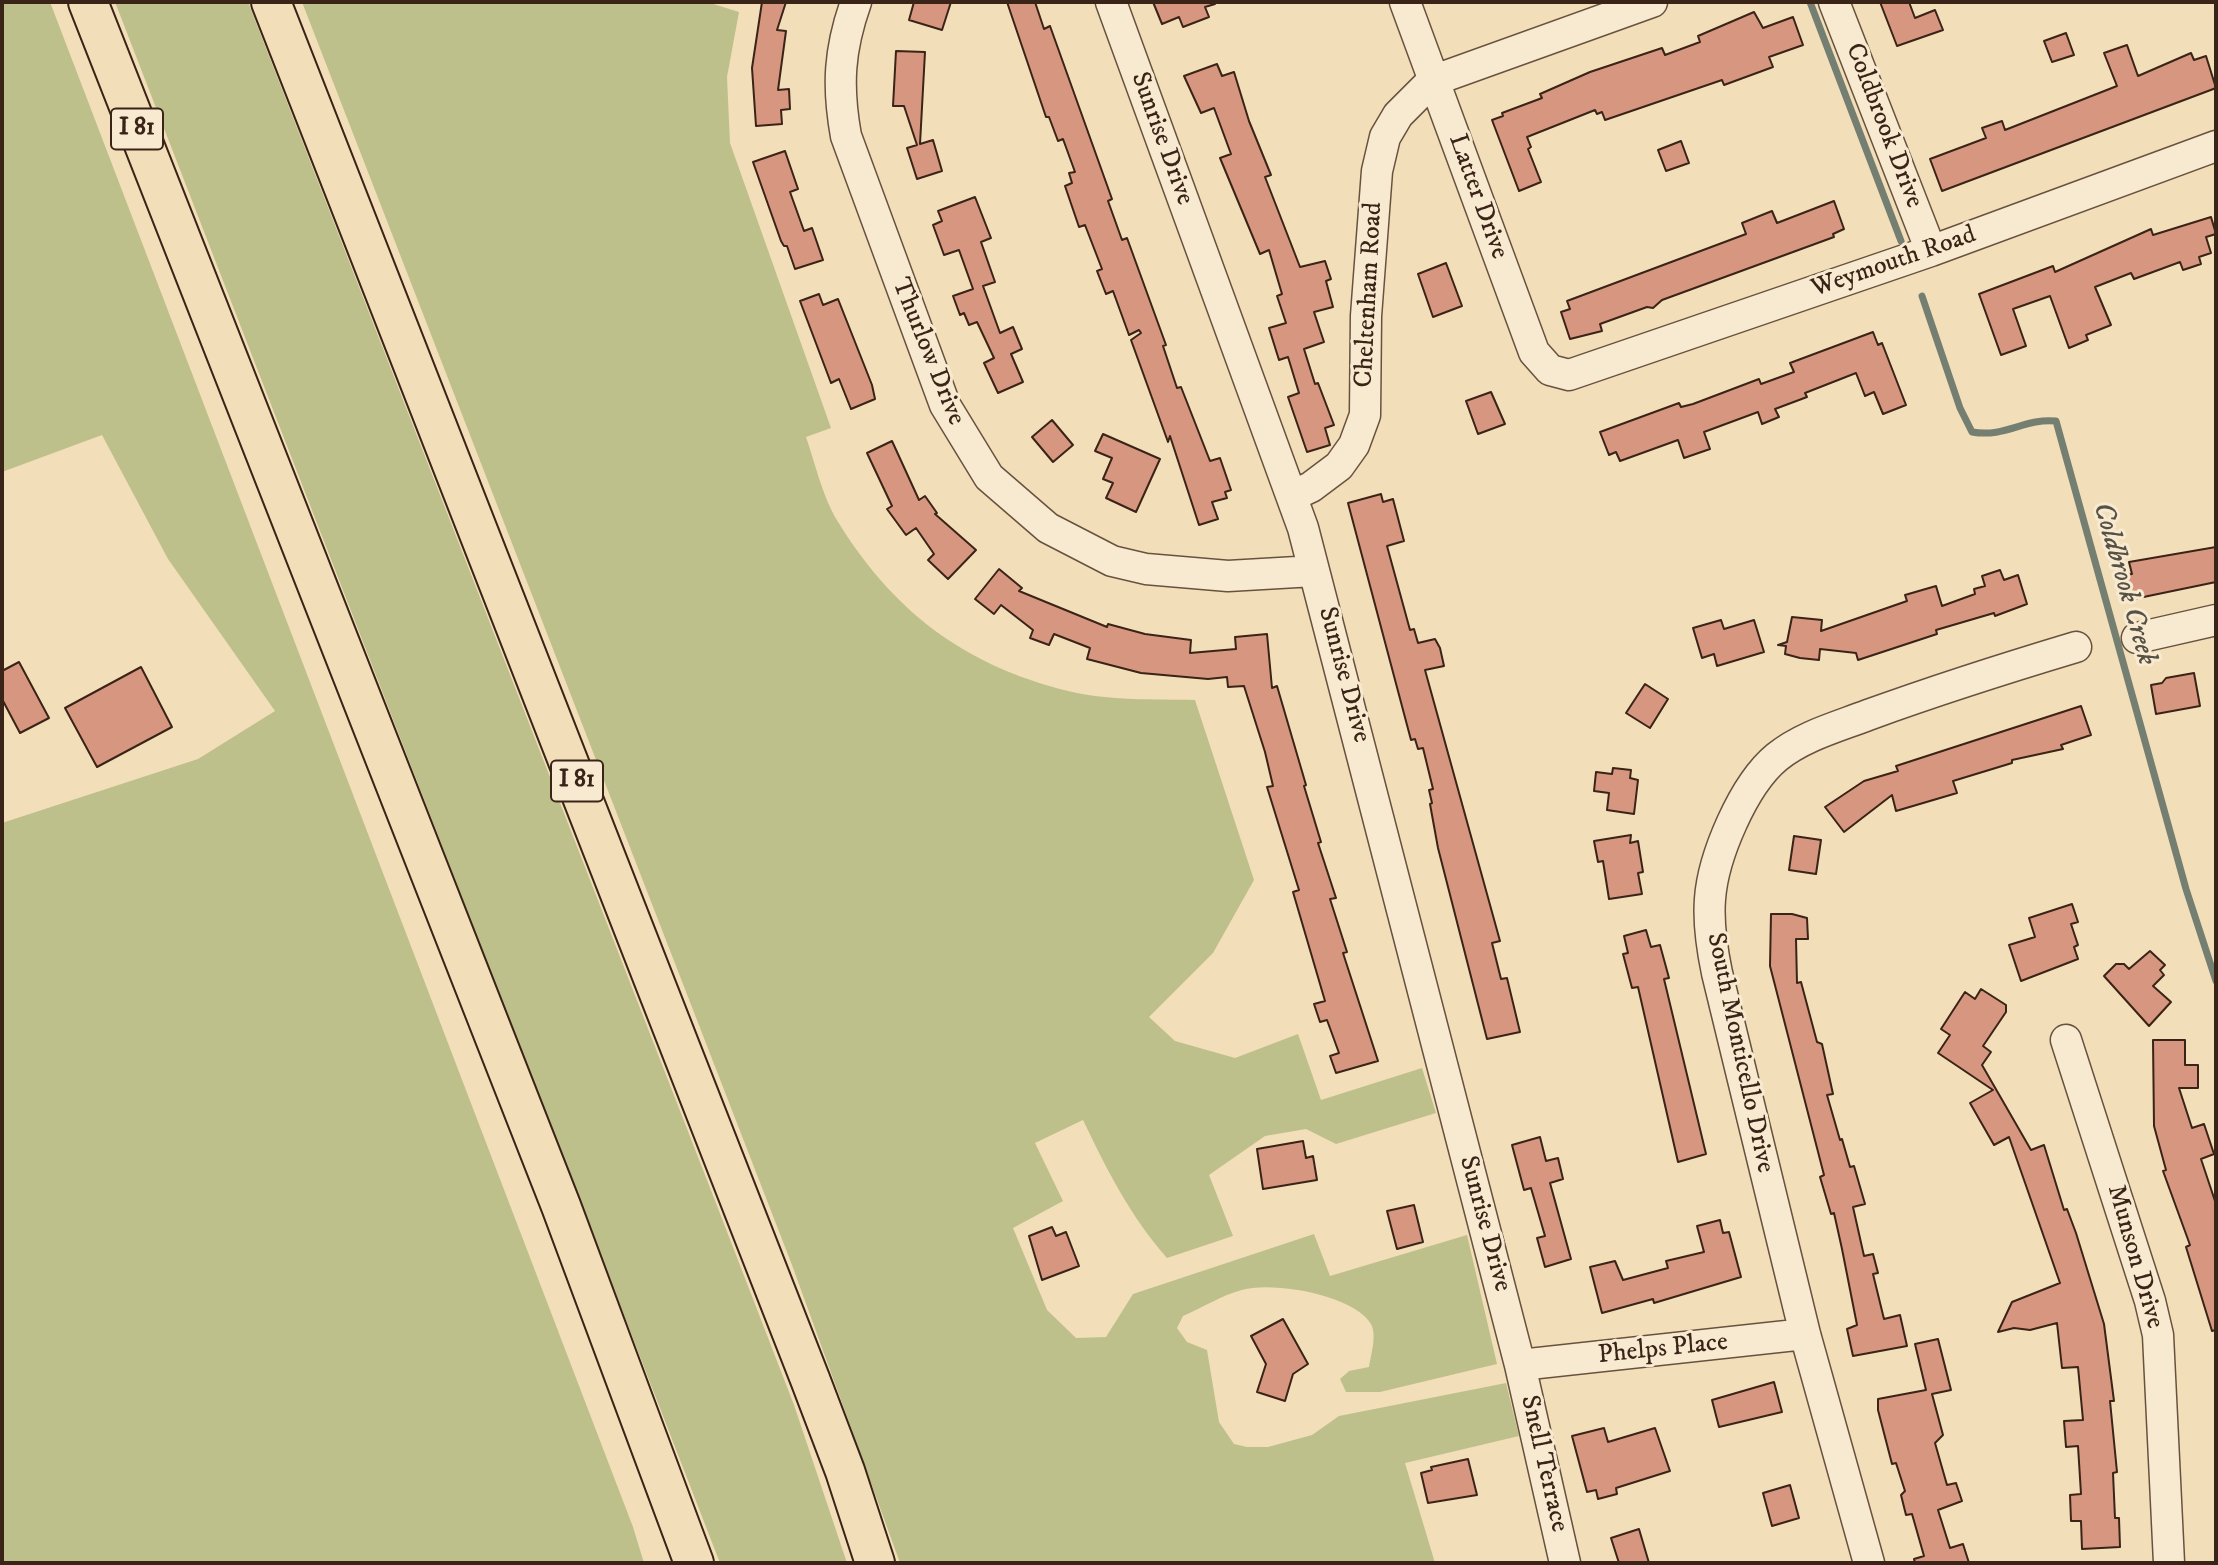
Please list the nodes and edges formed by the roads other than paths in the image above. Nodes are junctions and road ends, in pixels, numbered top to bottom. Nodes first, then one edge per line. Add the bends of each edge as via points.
1 (88, 2) edge
2 (271, 2) edge
3 (856, 2) edge
4 (1111, 2) edge
5 (1405, 2) edge
6 (1652, 2) edge
7 (1834, 2) edge
8 (1432, 82) junction
9 (2216, 146) edge
10 (1931, 251) junction
11 (1569, 375) joint
12 (1294, 495) junction
13 (1314, 571) junction
14 (2216, 620) edge
15 (2137, 638) dead end
16 (2076, 647) dead end
17 (2066, 1040) dead end
18 (1805, 1334) junction
19 (1521, 1365) junction
20 (694, 1563) edge
21 (875, 1563) edge
22 (1565, 1563) edge
23 (1869, 1563) edge
24 (2169, 1563) edge

1 - 20 highway, I 81 via 561,1206
2 - 21 highway, I 81 via 810,1379
3 - 13 street, Thurlow Drive via 843,39 839,96 846,136 945,405 989,477 1048,528 1112,561 1146,569 1228,576
4 - 12 street, Sunrise Drive
5 - 8 street, Latter Drive
6 - 8 street
7 - 10 street, Coldbrook Drive
8 - 11 street, Latter Drive via 1534,352 1550,370
8 - 12 street, Cheltenham Road via 1398,115 1385,137 1377,171 1364,415 1354,445 1339,466
9 - 10 street, Weymouth Road
10 - 11 street, Weymouth Road
12 - 13 street, Sunrise Drive
13 - 19 street, Sunrise Drive
14 - 15 street
16 - 18 street, South Monticello Drive via 1810,737 1776,758 1755,782 1716,865 1710,899 1717,974
17 - 24 street, Munson Drive via 2158,1335
18 - 19 street, Phelps Place
18 - 23 street, South Monticello Drive
19 - 22 street, Snell Terrace

